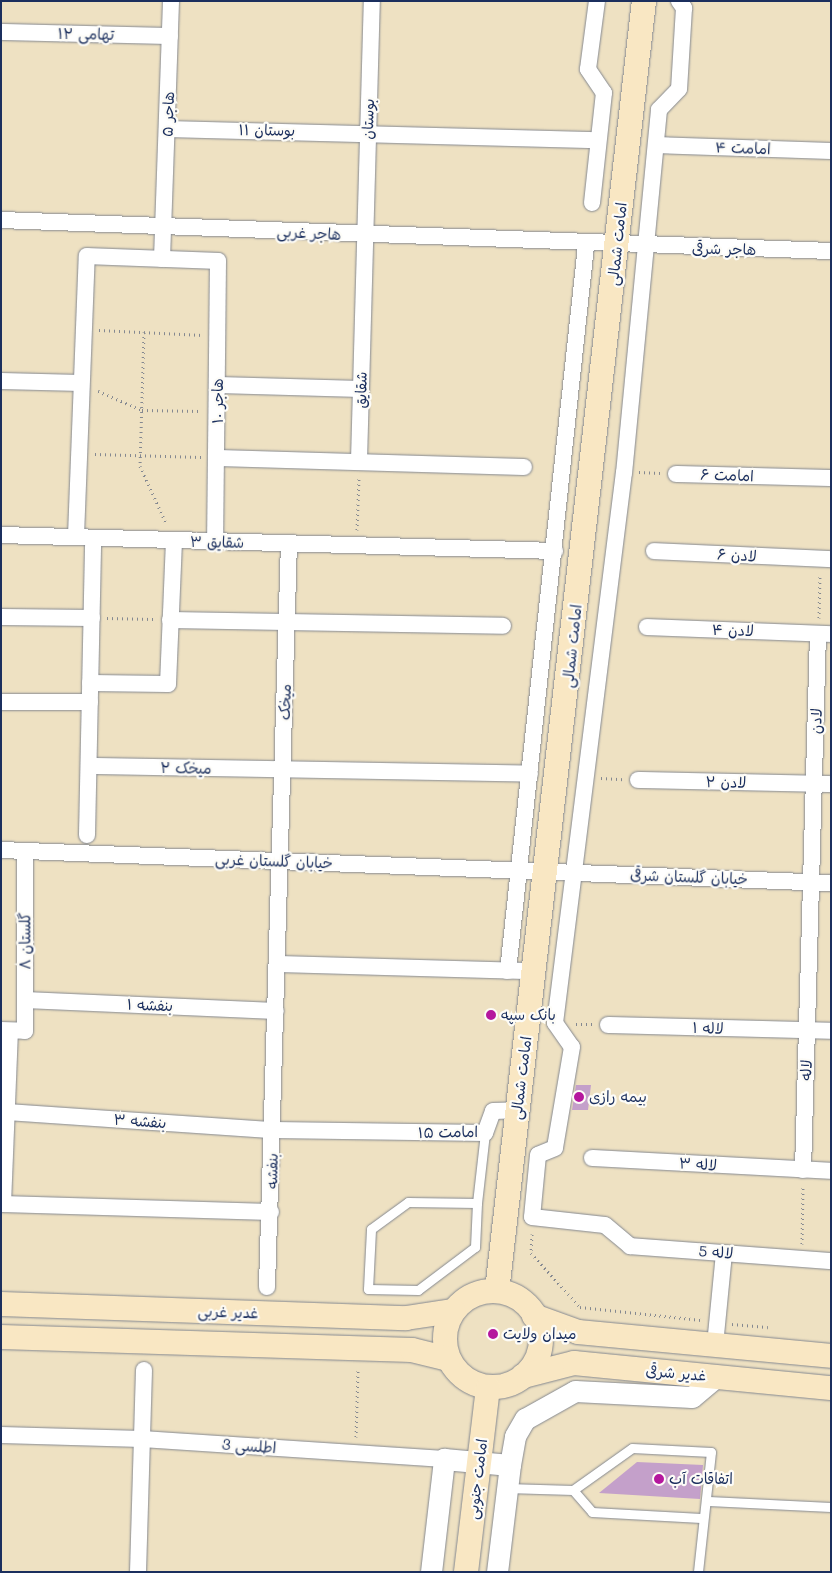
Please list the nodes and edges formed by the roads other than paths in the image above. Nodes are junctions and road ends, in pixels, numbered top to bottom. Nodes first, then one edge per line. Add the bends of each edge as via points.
1 (171, 1) edge
2 (372, 1) edge
3 (597, 1) edge
4 (644, 1) edge
5 (679, 1) edge
6 (1, 32) edge
7 (170, 36) junction
8 (167, 129) junction
9 (368, 132) junction
10 (598, 140) junction
11 (656, 145) junction
12 (831, 151) edge
13 (592, 203) dead end
14 (1, 220) edge
15 (164, 226) junction
16 (364, 236) junction
17 (586, 246) junction
18 (616, 247) junction
19 (645, 247) junction
20 (831, 251) edge
21 (162, 259) junction
22 (1, 381) edge
23 (81, 383) junction
24 (218, 385) junction
25 (361, 389) junction
26 (218, 458) junction
27 (359, 460) junction
28 (524, 467) dead end
29 (676, 474) road end
30 (831, 478) edge
31 (1, 535) edge
32 (76, 536) junction
33 (93, 538) junction
34 (174, 540) junction
35 (215, 542) junction
36 (289, 543) junction
37 (555, 551) junction
38 (654, 551) dead end
39 (826, 559) edge
40 (1, 617) edge
41 (92, 618) junction
42 (170, 620) junction
43 (287, 623) junction
44 (503, 626) dead end
45 (647, 627) dead end
46 (824, 634) edge
47 (90, 683) junction
48 (1, 702) edge
49 (90, 702) junction
50 (90, 766) junction
51 (283, 770) junction
52 (530, 774) junction
53 (638, 780) road end
54 (814, 784) junction
55 (831, 784) edge
56 (87, 835) dead end
57 (1, 850) edge
58 (25, 851) junction
59 (280, 861) junction
60 (520, 870) junction
61 (546, 872) junction
62 (573, 872) junction
63 (811, 882) junction
64 (831, 883) edge
65 (278, 964) junction
66 (508, 971) junction
67 (535, 971) junction
68 (25, 1000) junction
69 (276, 1011) junction
70 (528, 1022) junction
71 (555, 1023) junction
72 (608, 1025) road end
73 (807, 1030) junction
74 (12, 1031) edge
75 (831, 1031) edge
76 (517, 1110) junction
77 (7, 1112) junction
78 (273, 1130) junction
79 (366, 1131) joint
80 (484, 1133) junction
81 (592, 1158) dead end
82 (803, 1170) junction
83 (831, 1171) edge
84 (478, 1202) junction
85 (2, 1204) edge
86 (271, 1212) junction
87 (724, 1253) junction
88 (831, 1261) edge
89 (267, 1287) dead end
90 (497, 1291) junction
91 (1, 1304) edge
92 (453, 1311) junction
93 (534, 1316) junction
94 (1, 1337) edge
95 (715, 1345) junction
96 (831, 1356) edge
97 (449, 1359) junction
98 (144, 1370) dead end
99 (523, 1376) junction
100 (717, 1376) junction
101 (488, 1387) junction
102 (831, 1388) edge
103 (1, 1435) edge
104 (142, 1439) junction
105 (444, 1459) junction
106 (480, 1462) junction
107 (510, 1465) junction
108 (506, 1488) junction
109 (573, 1490) junction
110 (708, 1501) junction
111 (831, 1508) edge
112 (702, 1518) junction
113 (138, 1572) edge
114 (431, 1572) edge
115 (466, 1572) edge
116 (497, 1572) edge
117 (698, 1572) edge

1 - 7 street, هاجر ۵
2 - 9 street, بوستان
3 - 10 street via 588,69 604,93
4 - 18 main road, امامت شمالی
5 - 11 street via 684,8 678,90 659,110
6 - 7 street, تهامی ۱۲
7 - 8 street, هاجر ۵
8 - 9 street, بوستان ۱۱
8 - 15 street, هاجر ۵
9 - 10 street, بوستان ۱۱
9 - 16 street, بوستان
10 - 13 street
11 - 12 street, امامت ۴
11 - 19 street
14 - 15 street, هاجر غربی
15 - 16 street, هاجر غربی
15 - 21 street, هاجر ۵
16 - 17 street, هاجر غربی
16 - 25 street, شقایق
17 - 18 street, هاجر غربی
17 - 37 street
18 - 19 street, هاجر شرقی
18 - 61 main road, امامت شمالی
19 - 20 street, هاجر شرقی
19 - 62 street via 624,472
21 - 23 street via 87,256
21 - 24 street, هاجر ۱۰ via 218,261
22 - 23 street
23 - 32 street
24 - 25 street
24 - 26 street, هاجر ۱۰
25 - 27 street, شقایق
26 - 27 street
26 - 35 street, هاجر ۱۰
27 - 28 street
29 - 30 street, امامت ۶
31 - 32 street, شقایق ۳
32 - 33 street, شقایق ۳
33 - 34 street, شقایق ۳
33 - 41 street
34 - 35 street, شقایق ۳
34 - 42 street
35 - 36 street, شقایق ۳
36 - 37 street, شقایق ۳
36 - 43 street, میخک
37 - 52 street
38 - 39 street, لادن ۶
40 - 41 street
41 - 47 street
42 - 43 street
42 - 47 street via 168,684
43 - 44 street
43 - 51 street, میخک
45 - 46 street, لادن ۴
46 - 54 street, لادن
47 - 49 street
48 - 49 street
49 - 50 street
50 - 51 street, میخک ۲
50 - 56 street
51 - 52 street, میخک ۲
51 - 59 street, میخک
52 - 60 street
53 - 54 street, لادن ۲
54 - 55 street, لادن ۲
54 - 63 street, لادن
57 - 58 street, خیابان گلستان غربی
58 - 59 street, خیابان گلستان غربی
58 - 68 street, گلستان ۸
59 - 60 street, خیابان گلستان غربی
59 - 65 street, بنفشه
60 - 61 street, خیابان گلستان غربی
60 - 66 street
61 - 62 street, خیابان گلستان شرقی
61 - 67 main road, امامت شمالی
62 - 63 street, خیابان گلستان شرقی
62 - 71 street
63 - 64 street, خیابان گلستان شرقی
63 - 73 street, لاله
65 - 66 street
65 - 69 street, بنفشه
66 - 67 street
67 - 70 main road, امامت شمالی
68 - 69 street, بنفشه ۱
68 - 74 street, گلستان ۸
69 - 78 street, بنفشه
70 - 71 street
70 - 76 main road, امامت شمالی
71 - 87 street, لاله 5 via 572,1047 555,1148 538,1155 532,1217 605,1225 630,1246
72 - 73 street, لاله ۱
73 - 75 street, لاله ۱
73 - 82 street, لاله
74 - 77 street, گلستان ۸
76 - 80 street, امامت ۱۵ via 493,1111
76 - 90 main road, امامت شمالی
77 - 78 street, بنفشه ۳
77 - 85 street, گلستان ۸
78 - 79 street, بنفشه ۳
78 - 86 street, بنفشه
79 - 80 street, امامت ۱۵
80 - 84 lane
81 - 82 street, لاله ۳
82 - 83 street, لاله ۳
84 - 84 lane via 408,1202 371,1229 368,1289 418,1290 475,1247
85 - 86 street
86 - 89 street, بنفشه
87 - 88 street, لاله 5
87 - 95 street
90 - 92 main road via 472,1296
90 - 93 main road via 520,1300
91 - 92 main road, غدیر غربی via 406,1318
92 - 97 main road via 445,1335
93 - 95 main road, غدیر شرقی via 578,1332
93 - 99 main road via 540,1343
94 - 97 main road via 412,1350
95 - 96 main road, غدیر شرقی
97 - 101 main road via 465,1378
98 - 104 street
99 - 100 main road, غدیر شرقی via 574,1363
99 - 101 main road
100 - 102 main road, غدیر شرقی
100 - 107 street via 692,1397 575,1391 554,1400 525,1419 515,1436
101 - 106 main road, امامت جنوبی
103 - 104 street, اطلسی 3
104 - 105 street, اطلسی 3
104 - 113 street
105 - 106 street
105 - 114 street
106 - 107 street
106 - 115 main road, امامت جنوبی
107 - 108 street
108 - 109 lane
108 - 116 street
109 - 110 lane via 632,1448 711,1452
109 - 112 lane via 592,1512
110 - 111 lane
110 - 112 lane
112 - 117 lane

